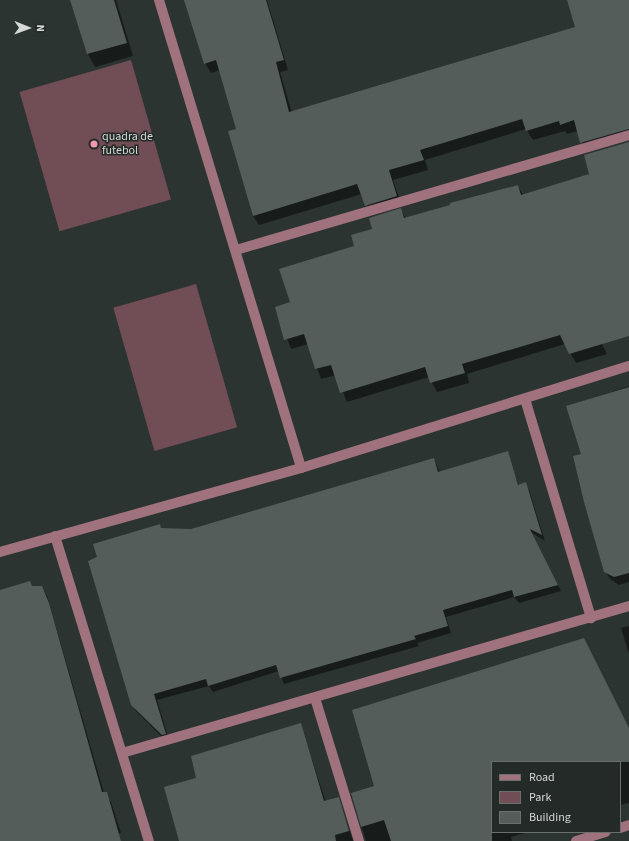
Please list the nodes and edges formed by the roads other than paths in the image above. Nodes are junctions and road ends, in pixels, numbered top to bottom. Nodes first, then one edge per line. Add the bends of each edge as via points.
1 (158, 0) edge
2 (629, 135) edge
3 (236, 250) junction
4 (629, 366) edge
5 (525, 399) junction
6 (301, 468) junction
7 (55, 536) junction
8 (0, 552) edge
9 (629, 606) edge
10 (591, 618) junction
11 (315, 698) junction
12 (122, 753) junction
13 (603, 833) edge
14 (148, 841) edge
15 (359, 841) edge
16 (576, 841) edge

1 - 3 street
2 - 3 street
3 - 6 street
4 - 5 street
5 - 6 street
5 - 10 street
6 - 7 street
7 - 8 street
7 - 12 street
9 - 10 street
10 - 11 street
11 - 12 street
11 - 15 street
12 - 14 street
13 - 16 street

